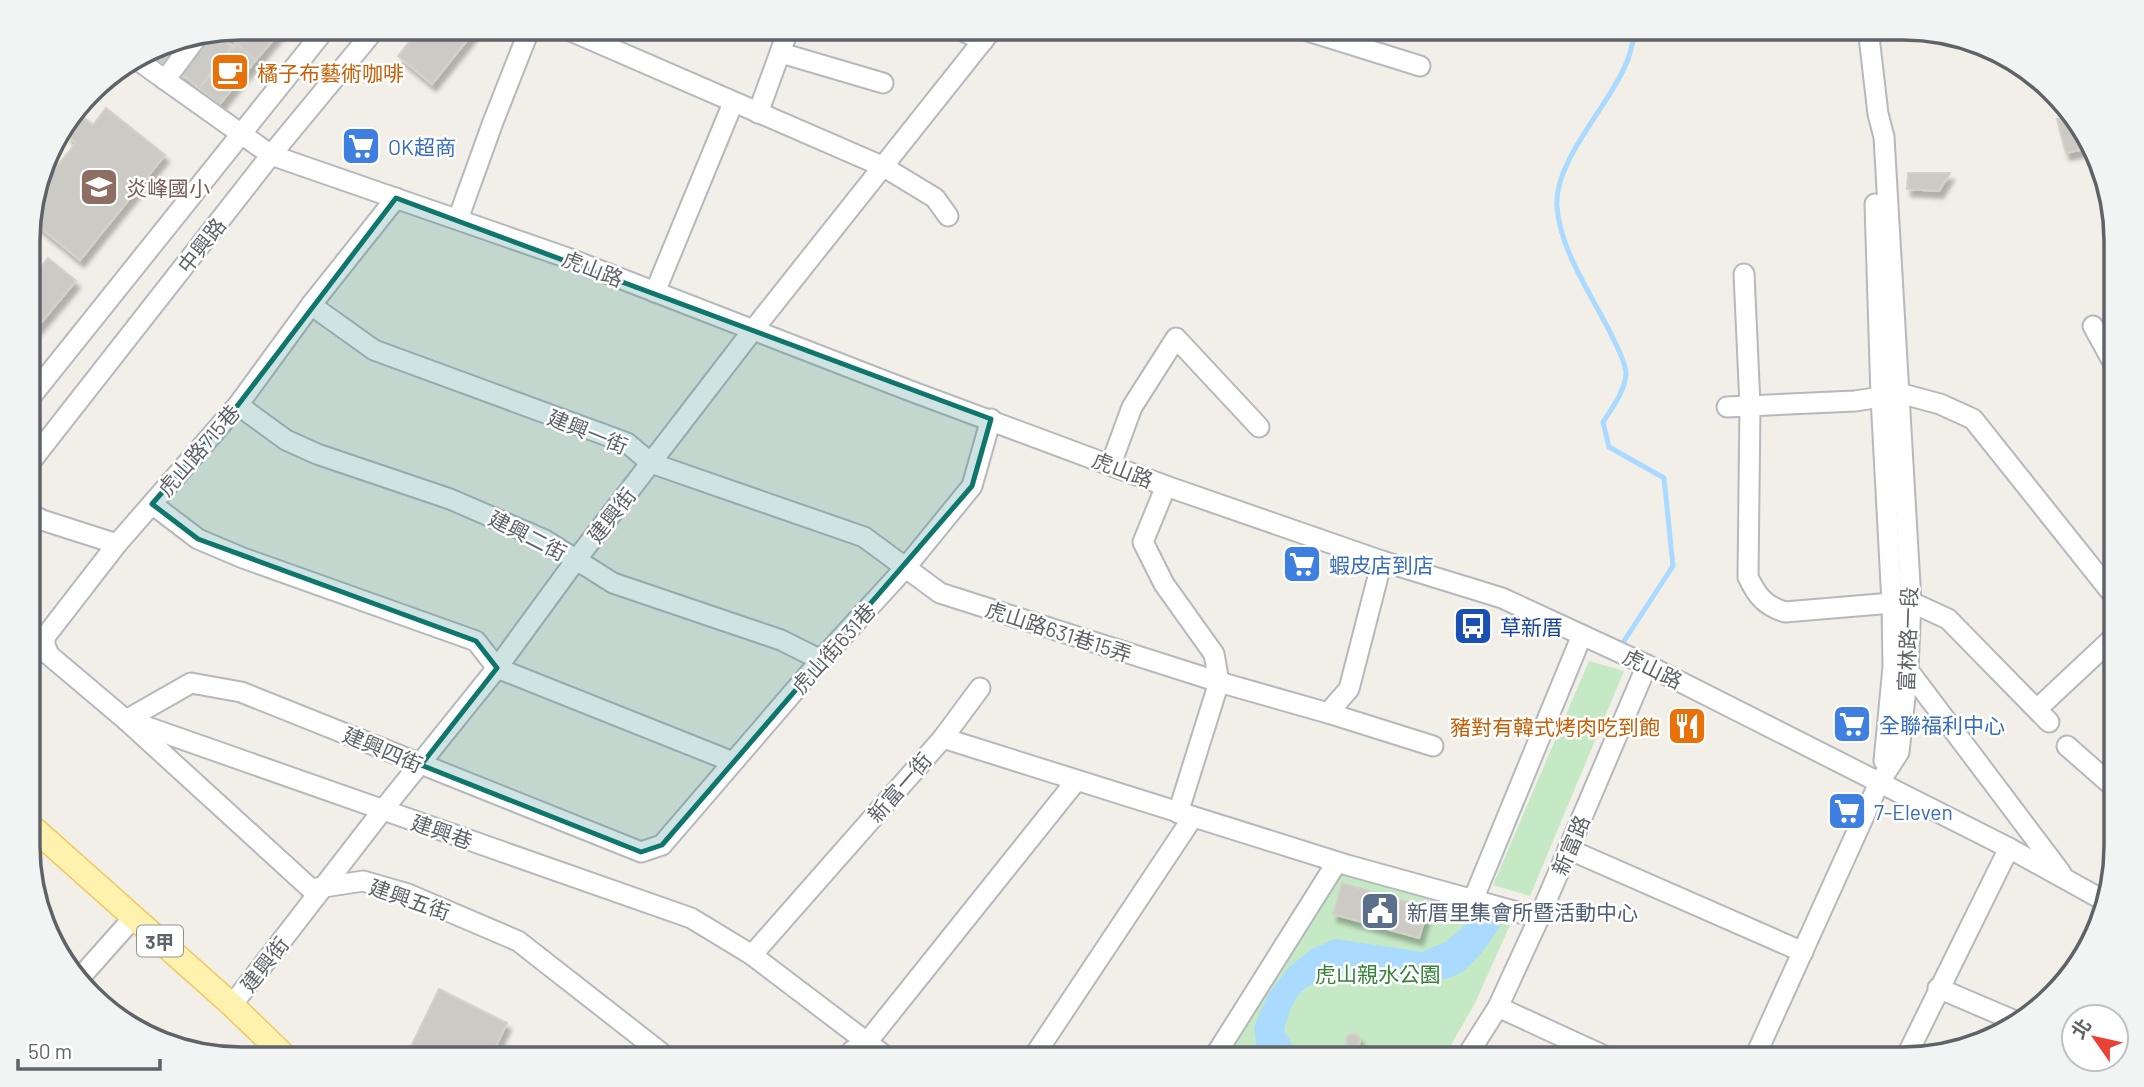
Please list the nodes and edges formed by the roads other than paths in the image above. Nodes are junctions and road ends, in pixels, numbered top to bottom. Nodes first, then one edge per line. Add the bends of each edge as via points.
1 (316, 40) edge
2 (366, 40) edge
3 (525, 40) edge
4 (591, 40) edge
5 (785, 40) edge
6 (983, 40) edge
7 (1337, 40) edge
8 (1869, 40) edge
9 (190, 47) edge
10 (781, 53) junction
11 (145, 65) edge
12 (1420, 66) dead end
13 (165, 80) junction
14 (883, 83) dead end
15 (733, 103) junction
16 (758, 113) junction
17 (242, 134) junction
18 (271, 155) junction
19 (884, 167) junction
20 (396, 198) junction
21 (948, 216) dead end
22 (458, 219) junction
23 (1744, 274) dead end
24 (655, 292) junction
25 (311, 304) junction
26 (2093, 326) dead end
27 (753, 330) junction
28 (2104, 346) edge
29 (41, 384) edge
30 (1890, 395) junction
31 (238, 405) junction
32 (1750, 405) junction
33 (1727, 407) dead end
34 (991, 419) junction
35 (1259, 426) dead end
36 (41, 449) edge
37 (651, 463) junction
38 (1111, 464) junction
39 (1166, 486) junction
40 (152, 504) junction
41 (41, 519) edge
42 (117, 544) junction
43 (576, 560) junction
44 (1382, 561) junction
45 (906, 567) junction
46 (2104, 583) edge
47 (1902, 602) junction
48 (1582, 635) junction
49 (2104, 648) edge
50 (821, 660) junction
51 (1647, 665) junction
52 (497, 668) junction
53 (1908, 670) junction
54 (1219, 682) junction
55 (980, 688) dead end
56 (1328, 713) junction
57 (126, 720) junction
58 (943, 738) junction
59 (1433, 746) dead end
60 (2067, 746) dead end
61 (733, 762) junction
62 (421, 765) junction
63 (2104, 778) edge
64 (1076, 781) junction
65 (1879, 783) junction
66 (382, 811) junction
67 (1186, 815) junction
68 (40, 834) edge
69 (2009, 848) junction
70 (1568, 849) junction
71 (641, 852) joint
72 (1337, 862) junction
73 (2065, 878) junction
74 (323, 888) junction
75 (2097, 896) edge
76 (1473, 900) junction
77 (134, 917) junction
78 (1539, 918) junction
79 (1803, 952) junction
80 (752, 954) junction
81 (85, 972) edge
82 (1938, 988) junction
83 (232, 1005) junction
84 (1498, 1007) junction
85 (2007, 1017) edge
86 (867, 1041) junction
87 (1221, 1046) edge
88 (1473, 1046) edge
89 (1583, 1046) edge
90 (1760, 1046) edge
91 (1911, 1046) edge
92 (276, 1047) edge
93 (653, 1047) edge
94 (859, 1047) edge
95 (874, 1047) edge
96 (1040, 1047) edge

1 - 17 street, 中興路
2 - 18 street, 中興路
3 - 22 street
4 - 15 street
5 - 10 street
6 - 19 street, 建興街
7 - 12 street
8 - 30 street, 富林路一段 via 1884,137
9 - 13 street
10 - 14 street
10 - 16 street
11 - 13 street, 虎山路
13 - 17 street, 虎山路
15 - 16 street
15 - 24 street
16 - 19 street
17 - 18 street, 虎山路
17 - 29 street, 中興路
18 - 20 street, 虎山路
18 - 36 street, 中興路
19 - 21 street via 935,198
19 - 27 street, 建興街
20 - 22 street, 虎山路
20 - 25 street, 虎山路715巷
22 - 24 street, 虎山路
23 - 32 street
24 - 27 street, 虎山路
25 - 31 street, 虎山路715巷
25 - 37 street, 建興一街 via 374,350 627,443
26 - 28 street
27 - 34 street, 虎山路
27 - 37 street, 建興街
30 - 32 street
30 - 46 street via 1940,404 1973,419
30 - 47 street, 富林路一段
31 - 40 street, 虎山路715巷
31 - 43 street, 建興二街 via 286,440 450,499 545,540
32 - 33 street
32 - 47 street via 1748,577 1756,594 1770,607 1786,612
34 - 38 street, 虎山路
34 - 45 street, 虎山街631巷 via 972,486
35 - 38 street via 1176,338 1132,407
37 - 43 street, 建興街
37 - 45 street, 建興一街 via 864,537
38 - 39 street, 虎山路
39 - 44 street, 虎山路
39 - 54 street via 1143,542 1164,584 1214,653
40 - 42 street, 虎山路715巷
40 - 52 street via 209,544 476,641
41 - 42 street
42 - 57 street, 虎山路715巷 via 46,637 45,645 49,655
43 - 50 street, 建興二街 via 613,583 781,640
43 - 52 street, 建興街
44 - 48 street, 虎山路 via 1502,598
44 - 56 street via 1349,689
45 - 50 street, 虎山街631巷
45 - 54 street, 虎山路631巷15弄 via 940,593
47 - 49 street via 1948,619 2043,715
47 - 53 street, 富林路一段
47 - 65 street, 富林路一段
48 - 51 street, 虎山路
48 - 76 street
50 - 61 street, 虎山街631巷
51 - 65 street, 虎山路
51 - 70 street, 新富路
52 - 61 street
52 - 62 street, 建興街
53 - 65 street, 富林路一段 via 1899,752
53 - 73 street
54 - 56 street, 虎山路631巷15弄
54 - 67 street
55 - 58 street
56 - 59 street, 虎山路631巷15弄
57 - 62 street, 建興四街 via 191,683 241,692
57 - 66 street, 建興巷
57 - 74 street via 311,889
58 - 64 street, 新富一街
58 - 80 street, 新富一街
60 - 63 street
61 - 71 street, 虎山街631巷 via 662,845
62 - 66 street, 建興街
62 - 71 street, 建興四街
64 - 67 street, 新富一街
64 - 86 street
65 - 69 street, 虎山路
65 - 79 street
66 - 74 street, 建興街
66 - 80 street, 建興巷 via 691,918
67 - 72 street, 新富一街
67 - 96 street
68 - 77 main road, 3甲
69 - 73 street, 虎山路
69 - 82 street
70 - 78 street, 新富路
70 - 79 street
72 - 76 street, 新富一街
72 - 87 street
73 - 75 street, 虎山路
74 - 83 street, 建興街
74 - 93 street, 建興五街 via 363,881 408,894 518,941
76 - 78 street, 新富一街
77 - 81 street
77 - 83 main road, 3甲
78 - 84 street, 新富路
79 - 90 street
80 - 86 street
82 - 85 street
82 - 91 street
83 - 92 main road, 3甲
84 - 88 street, 新富路
84 - 89 street
86 - 94 street
86 - 95 street

